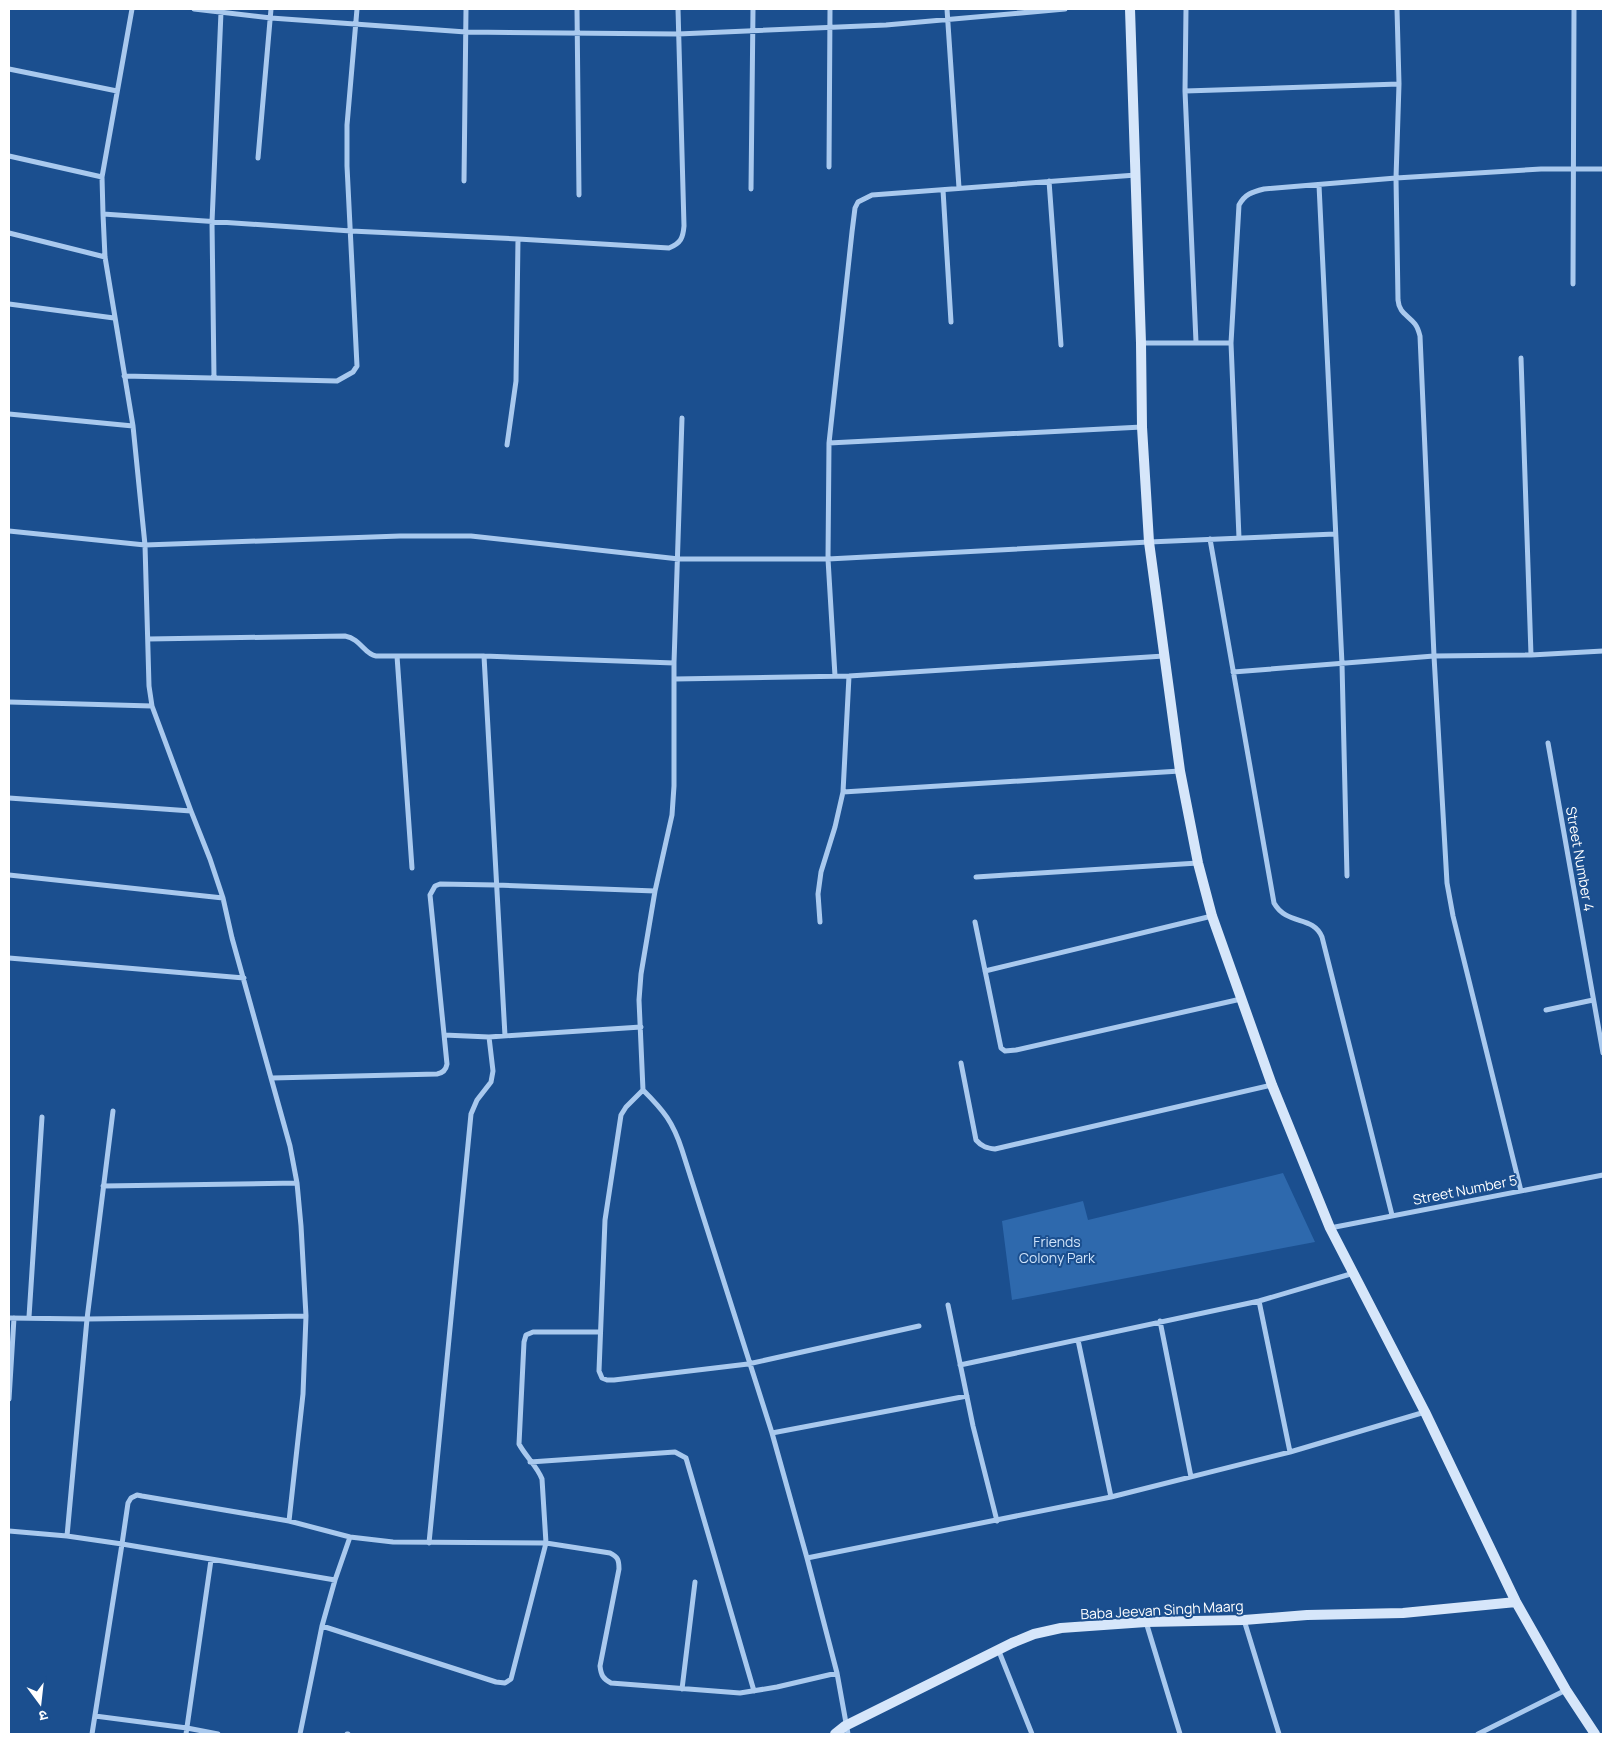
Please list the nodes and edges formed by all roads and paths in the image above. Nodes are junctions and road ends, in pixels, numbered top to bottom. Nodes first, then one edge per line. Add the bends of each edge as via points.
1 (132, 9) edge
2 (194, 9) edge
3 (272, 9) edge
4 (357, 9) edge
5 (466, 9) edge
6 (577, 9) edge
7 (678, 9) edge
8 (753, 9) edge
9 (830, 9) edge
10 (947, 9) edge
11 (1050, 9) edge
12 (1065, 9) edge
13 (1130, 9) edge
14 (1186, 9) edge
15 (1398, 9) edge
16 (1574, 9) edge
17 (221, 12) junction
18 (271, 18) junction
19 (947, 20) junction
20 (356, 25) junction
21 (830, 29) junction
22 (466, 32) junction
23 (753, 32) junction
24 (577, 33) junction
25 (678, 34) junction
26 (9, 69) edge
27 (1399, 84) junction
28 (117, 91) junction
29 (1185, 92) junction
30 (9, 156) edge
31 (258, 158) dead end
32 (829, 167) dead end
33 (1574, 169) junction
34 (1603, 169) edge
35 (1136, 175) junction
36 (102, 177) junction
37 (1396, 178) junction
38 (464, 181) dead end
39 (1049, 181) junction
40 (1319, 184) junction
41 (959, 188) junction
42 (751, 189) dead end
43 (942, 190) junction
44 (579, 195) dead end
45 (103, 214) junction
46 (212, 222) junction
47 (352, 231) junction
48 (9, 233) edge
49 (518, 239) junction
50 (105, 257) junction
51 (1573, 284) dead end
52 (9, 304) edge
53 (114, 318) junction
54 (952, 322) dead end
55 (1141, 342) junction
56 (1196, 342) junction
57 (1231, 343) junction
58 (1062, 345) dead end
59 (1521, 358) dead end
60 (124, 376) junction
61 (214, 378) junction
62 (9, 414) edge
63 (682, 418) dead end
64 (134, 426) junction
65 (1142, 427) junction
66 (829, 443) junction
67 (507, 445) dead end
68 (9, 531) edge
69 (1334, 534) junction
70 (1239, 538) junction
71 (1210, 539) junction
72 (1149, 542) junction
73 (145, 545) junction
74 (828, 558) junction
75 (679, 559) junction
76 (148, 639) junction
77 (1603, 651) edge
78 (1531, 655) junction
79 (398, 656) junction
80 (484, 656) junction
81 (1164, 656) junction
82 (1434, 656) junction
83 (674, 663) junction
84 (1342, 664) junction
85 (1234, 672) junction
86 (835, 676) junction
87 (849, 676) junction
88 (674, 679) junction
89 (9, 702) edge
90 (152, 706) junction
91 (1548, 744) dead end
92 (1180, 772) junction
93 (843, 792) junction
94 (9, 798) edge
95 (190, 811) junction
96 (1198, 863) junction
97 (412, 868) dead end
98 (9, 875) edge
99 (1347, 876) dead end
100 (976, 877) dead end
101 (496, 884) junction
102 (655, 891) junction
103 (223, 898) junction
104 (1212, 916) junction
105 (820, 922) dead end
106 (975, 922) dead end
107 (9, 958) edge
108 (986, 971) junction
109 (244, 978) junction
110 (1241, 999) junction
111 (1593, 1000) junction
112 (1546, 1010) dead end
113 (641, 1027) junction
114 (444, 1035) junction
115 (505, 1036) junction
116 (489, 1037) junction
117 (1601, 1037) edge
118 (1603, 1053) edge
119 (961, 1063) dead end
120 (272, 1078) junction
121 (1272, 1085) junction
122 (643, 1090) junction
123 (113, 1111) dead end
124 (42, 1117) dead end
125 (1603, 1175) edge
126 (297, 1183) junction
127 (103, 1186) junction
128 (1521, 1191) junction
129 (1392, 1216) junction
130 (1330, 1228) junction
131 (1354, 1273) junction
132 (1259, 1301) junction
133 (948, 1305) dead end
134 (306, 1316) junction
135 (12, 1318) edge
136 (29, 1318) junction
137 (87, 1319) junction
138 (1160, 1321) junction
139 (919, 1326) dead end
140 (600, 1332) junction
141 (1078, 1340) junction
142 (748, 1364) junction
143 (960, 1366) junction
144 (967, 1396) junction
145 (9, 1400) edge
146 (1425, 1412) junction
147 (772, 1433) junction
148 (1290, 1452) junction
149 (530, 1462) junction
150 (1191, 1477) junction
151 (1110, 1497) junction
152 (997, 1520) junction
153 (289, 1521) junction
154 (9, 1532) edge
155 (67, 1536) junction
156 (350, 1537) junction
157 (429, 1543) junction
158 (546, 1543) junction
159 (122, 1544) junction
160 (807, 1558) junction
161 (211, 1560) junction
162 (335, 1580) junction
163 (695, 1582) dead end
164 (1516, 1602) junction
165 (1244, 1620) junction
166 (1146, 1622) junction
167 (322, 1626) junction
168 (998, 1649) junction
169 (837, 1673) junction
170 (682, 1689) junction
171 (1566, 1690) junction
172 (754, 1691) junction
173 (95, 1716) junction
174 (847, 1730) edge
175 (186, 1731) edge
176 (92, 1734) edge
177 (218, 1734) edge
178 (300, 1734) edge
179 (835, 1734) edge
180 (1032, 1734) edge
181 (1180, 1734) edge
182 (1278, 1734) edge
183 (1478, 1734) edge
184 (1595, 1734) edge

1 - 28 street
2 - 17 street
3 - 18 street
4 - 20 street
5 - 22 street
6 - 24 street
7 - 25 street
8 - 23 street
9 - 21 street
10 - 19 street
11 - 12 street
11 - 19 street
13 - 35 street
14 - 29 street
15 - 27 street
16 - 33 street
17 - 18 street
17 - 46 street
18 - 20 street
18 - 31 street
19 - 21 street
19 - 41 street
20 - 22 street
20 - 47 street via 347,166
21 - 23 street
21 - 32 street
22 - 24 street
22 - 38 street
23 - 25 street
23 - 42 street
24 - 25 street
24 - 44 street
25 - 49 street via 684,226 679,244 669,248
26 - 28 street
27 - 29 street
27 - 37 street
28 - 36 street
29 - 56 street
30 - 36 street
33 - 34 street
33 - 37 street
33 - 51 street
35 - 39 street
35 - 55 street
36 - 45 street
37 - 40 street
37 - 82 street via 1398,307 1415,324 1420,336
39 - 41 street
39 - 58 street
40 - 57 street via 1250,192 1239,205
40 - 69 street
41 - 43 street
43 - 54 street
43 - 66 street via 872,195 864,197 855,208
45 - 46 street
45 - 50 street
46 - 47 street
46 - 61 street
47 - 49 street
47 - 61 street via 358,358 353,372 337,381
48 - 50 street
49 - 67 street via 516,381
50 - 53 street
52 - 53 street
53 - 60 street
55 - 56 street
55 - 65 street
56 - 57 street
57 - 70 street
59 - 78 street
60 - 61 street
60 - 64 street
62 - 64 street
63 - 75 street
64 - 73 street
65 - 66 street
65 - 72 street
66 - 74 street
68 - 73 street
69 - 70 street
69 - 84 street
70 - 71 street
71 - 72 street
71 - 85 street
72 - 74 street
72 - 81 street
73 - 75 street via 471,536
73 - 76 street
74 - 75 street
74 - 86 street
75 - 83 street
76 - 79 street via 345,636 356,640 372,655
76 - 90 street
77 - 78 street
78 - 82 street
79 - 80 street
79 - 97 street
80 - 83 street
80 - 101 street
81 - 87 street
81 - 92 street
82 - 84 street
82 - 128 street via 1447,883
83 - 88 street
84 - 85 street
84 - 99 street
85 - 129 street via 1274,902 1285,916 1314,926 1322,937
86 - 87 street
86 - 88 street
87 - 93 street
88 - 102 street via 672,815
89 - 90 street
90 - 95 street
91 - 111 street, Street Number 4
92 - 93 street
92 - 96 street
93 - 105 street via 821,872 818,894
94 - 95 street
95 - 103 street
96 - 100 street
96 - 104 street
98 - 103 street
101 - 102 street
101 - 114 street via 440,884 431,890
101 - 115 street
102 - 113 street via 641,974
103 - 109 street
104 - 108 street
104 - 110 street
106 - 108 street
107 - 109 street
108 - 110 street via 1001,1048 1005,1051
109 - 120 street
110 - 121 street
111 - 112 street
111 - 117 street, Street Number 4
113 - 115 street
113 - 122 street
114 - 116 street
114 - 120 street via 447,1064 442,1073
115 - 116 street
116 - 157 street via 492,1082 477,1100 472,1114
117 - 118 street, Street Number 4
119 - 121 street via 976,1140 986,1148 995,1149
120 - 126 street
121 - 130 street
122 - 140 street via 626,1107 619,1123 605,1220
122 - 142 street via 665,1113 677,1135
123 - 127 street
124 - 136 street
125 - 128 street, Street Number 5
126 - 127 street
126 - 134 street
127 - 137 street
128 - 129 street, Street Number 5
129 - 130 street, Street Number 5
130 - 131 street
131 - 132 street
131 - 146 street
132 - 138 street
132 - 148 street
133 - 143 street
134 - 137 street
134 - 153 street via 303,1394
135 - 136 street
135 - 145 street
136 - 137 street
137 - 155 street
138 - 141 street
138 - 150 street
139 - 142 street
140 - 142 street via 599,1371 607,1380
140 - 149 street via 540,1331 526,1335 519,1444
141 - 143 street
141 - 151 street
142 - 147 street
143 - 144 street
144 - 147 street
144 - 152 street
146 - 148 street
146 - 164 street
147 - 160 street
148 - 150 street
149 - 158 street via 542,1479
149 - 172 street via 675,1452 686,1458
150 - 151 street
151 - 152 street
152 - 160 street
153 - 156 street
153 - 159 street via 137,1495 128,1503
154 - 155 street
155 - 159 street
156 - 157 street
156 - 162 street
157 - 158 street
158 - 167 street via 511,1679 504,1683
158 - 170 street via 610,1553 619,1560 600,1666 604,1679 611,1683
159 - 161 street
159 - 173 street
160 - 169 street
161 - 162 street
161 - 175 street
162 - 167 street
163 - 170 street
164 - 165 street, Baba Jeevan Singh Maarg via 1403,1613
164 - 171 street
165 - 166 street, Baba Jeevan Singh Maarg
165 - 182 street
166 - 168 street, Baba Jeevan Singh Maarg via 1061,1628 1034,1634
166 - 181 street
167 - 178 street
168 - 174 street, Baba Jeevan Singh Maarg
168 - 180 street
169 - 172 street
169 - 174 street
170 - 172 street
171 - 183 street
171 - 184 street
173 - 175 street
173 - 176 street
174 - 179 street, Baba Jeevan Singh Maarg
175 - 177 street

